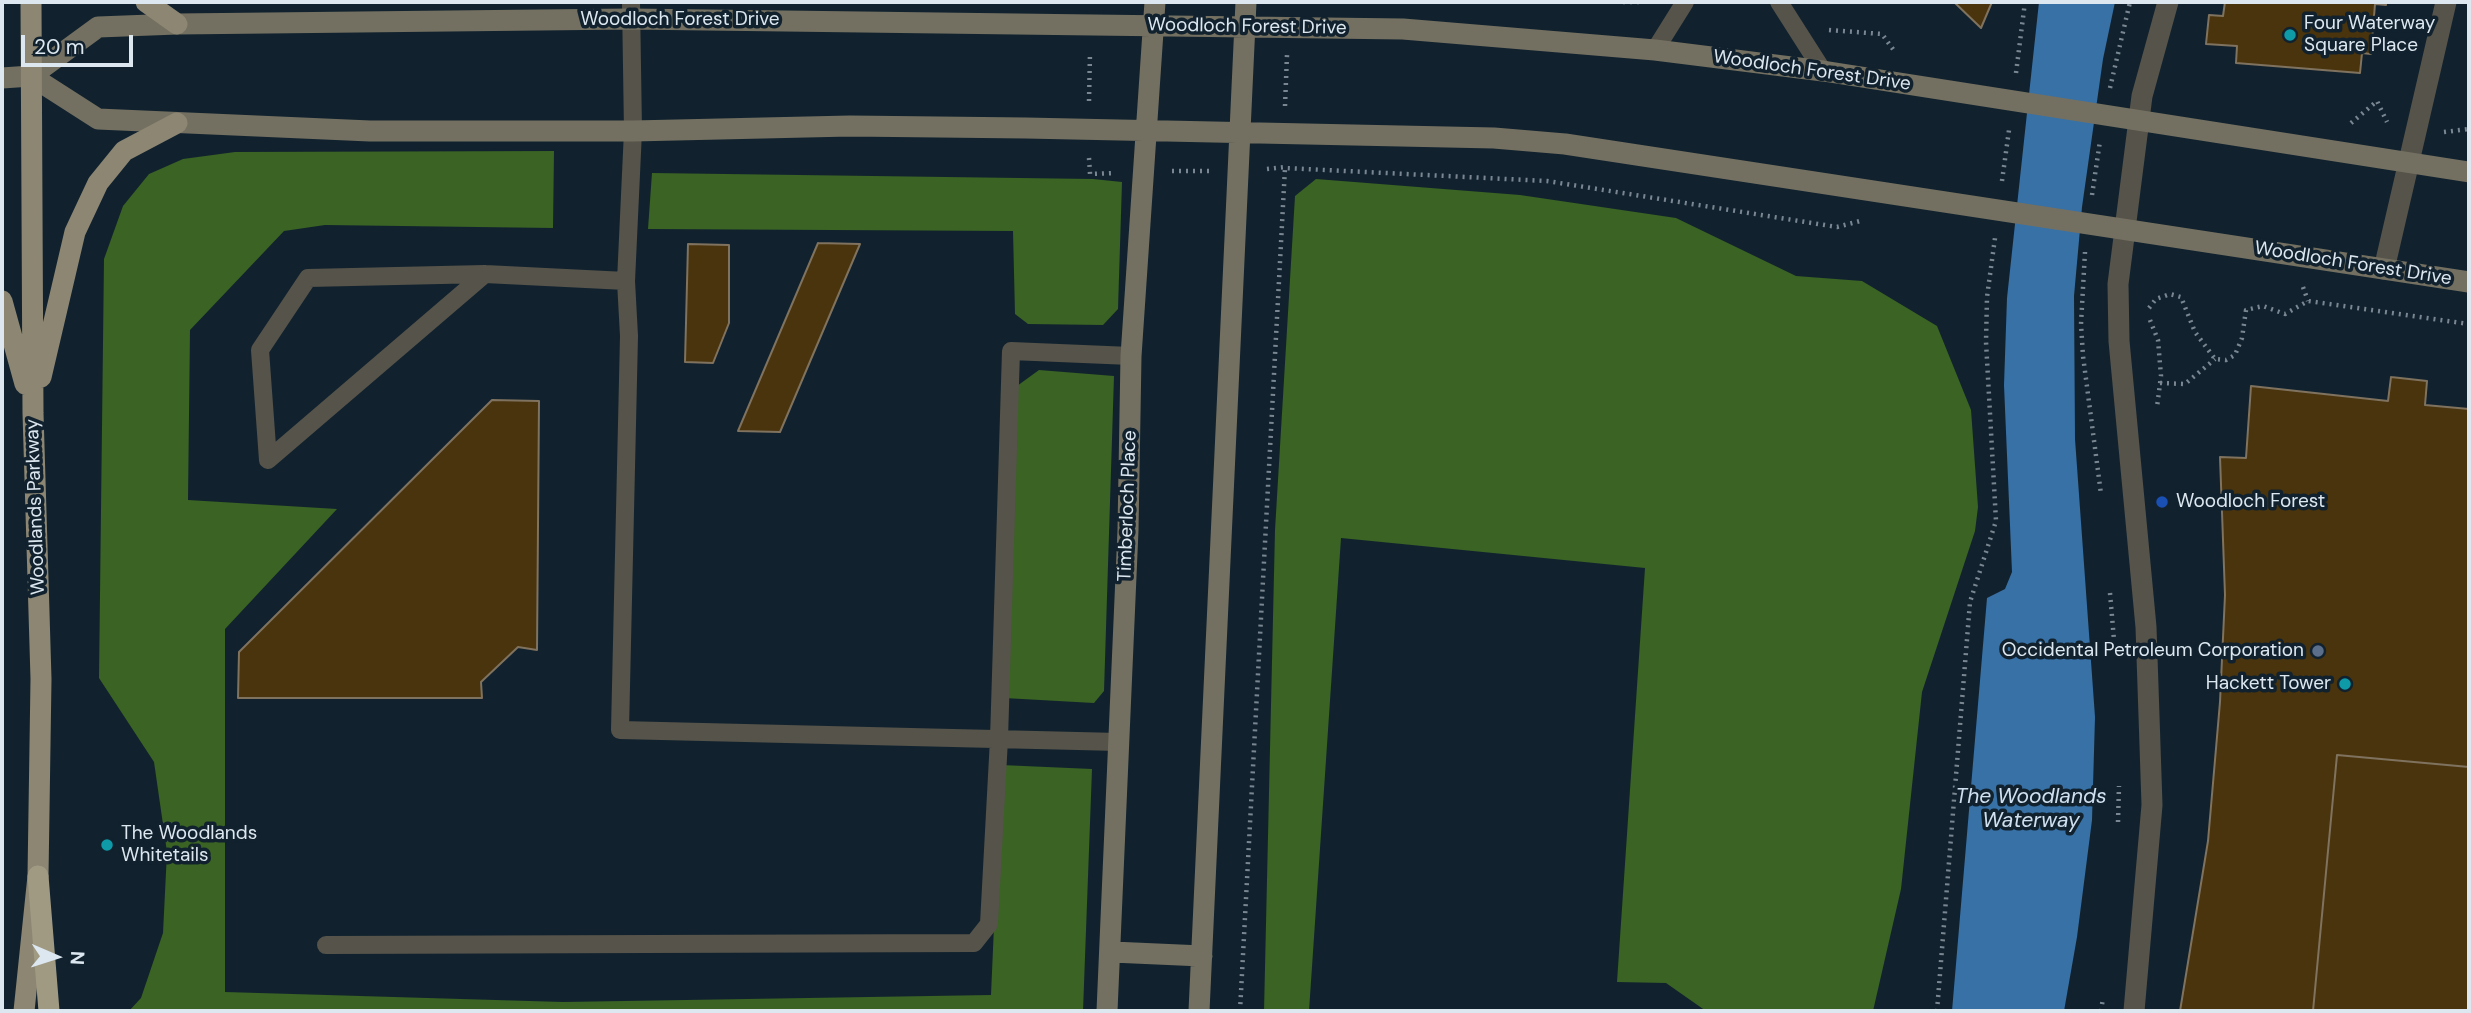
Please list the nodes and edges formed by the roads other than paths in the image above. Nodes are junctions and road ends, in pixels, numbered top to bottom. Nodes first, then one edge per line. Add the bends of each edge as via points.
1 (31, 2) edge
2 (146, 2) edge
3 (1155, 2) edge
4 (1246, 2) edge
5 (1685, 2) edge
6 (1779, 2) edge
7 (2168, 2) edge
8 (2446, 2) edge
9 (630, 10) edge
10 (177, 24) junction
11 (1153, 25) junction
12 (1245, 27) junction
13 (1655, 50) junction
14 (1823, 71) junction
15 (32, 76) junction
16 (2, 78) edge
17 (177, 122) junction
18 (633, 131) junction
19 (1146, 131) junction
20 (1239, 133) junction
21 (2409, 162) junction
22 (2469, 172) edge
23 (2384, 269) junction
24 (485, 274) junction
25 (626, 281) junction
26 (2469, 282) edge
27 (2, 301) edge
28 (1131, 356) junction
29 (33, 413) junction
30 (999, 739) junction
31 (1119, 742) junction
32 (38, 876) junction
33 (326, 945) dead end
34 (1112, 952) junction
35 (1202, 956) junction
36 (24, 1011) edge
37 (49, 1011) edge
38 (1107, 1011) edge
39 (1199, 1011) edge
40 (2134, 1011) edge

1 - 15 main road, Woodlands Parkway
2 - 10 main road
3 - 11 street, Timberloch Place
4 - 12 street
5 - 13 lane
6 - 14 lane
7 - 40 street via 2148,64 2138,120 2118,313 2146,626 2152,805
8 - 21 street
9 - 10 street, Woodloch Forest Drive
9 - 11 street, Woodloch Forest Drive
9 - 18 lane
10 - 15 street, Woodloch Forest Drive via 98,27
11 - 12 street, Woodloch Forest Drive
11 - 19 street, Timberloch Place
12 - 13 street, Woodloch Forest Drive via 1403,29
12 - 20 street
13 - 14 street, Woodloch Forest Drive
14 - 21 street, Woodloch Forest Drive
15 - 16 street
15 - 17 street, Woodloch Forest Drive via 98,120
15 - 29 main road, Woodlands Parkway
17 - 18 street, Woodloch Forest Drive via 370,131
17 - 29 main road via 124,151 98,183 85,209 75,232
18 - 19 street, Woodloch Forest Drive via 850,126
18 - 25 lane
19 - 20 street, Woodloch Forest Drive
19 - 28 street, Timberloch Place
20 - 23 street, Woodloch Forest Drive via 1494,138 1565,144
20 - 35 street
21 - 22 street, Woodloch Forest Drive
21 - 23 street
23 - 26 street, Woodloch Forest Drive
24 - 24 lane via 308,278 260,350 268,460
24 - 25 lane
25 - 30 lane via 629,336 620,730
27 - 29 main road
28 - 30 lane via 1011,351
28 - 31 street, Timberloch Place
29 - 32 main road, Woodlands Parkway via 41,679
30 - 31 lane
30 - 33 lane via 989,924 974,943
31 - 34 street, Timberloch Place
32 - 36 main road, Woodlands Parkway
32 - 37 highway
34 - 35 street
34 - 38 street, Timberloch Place
35 - 39 street

